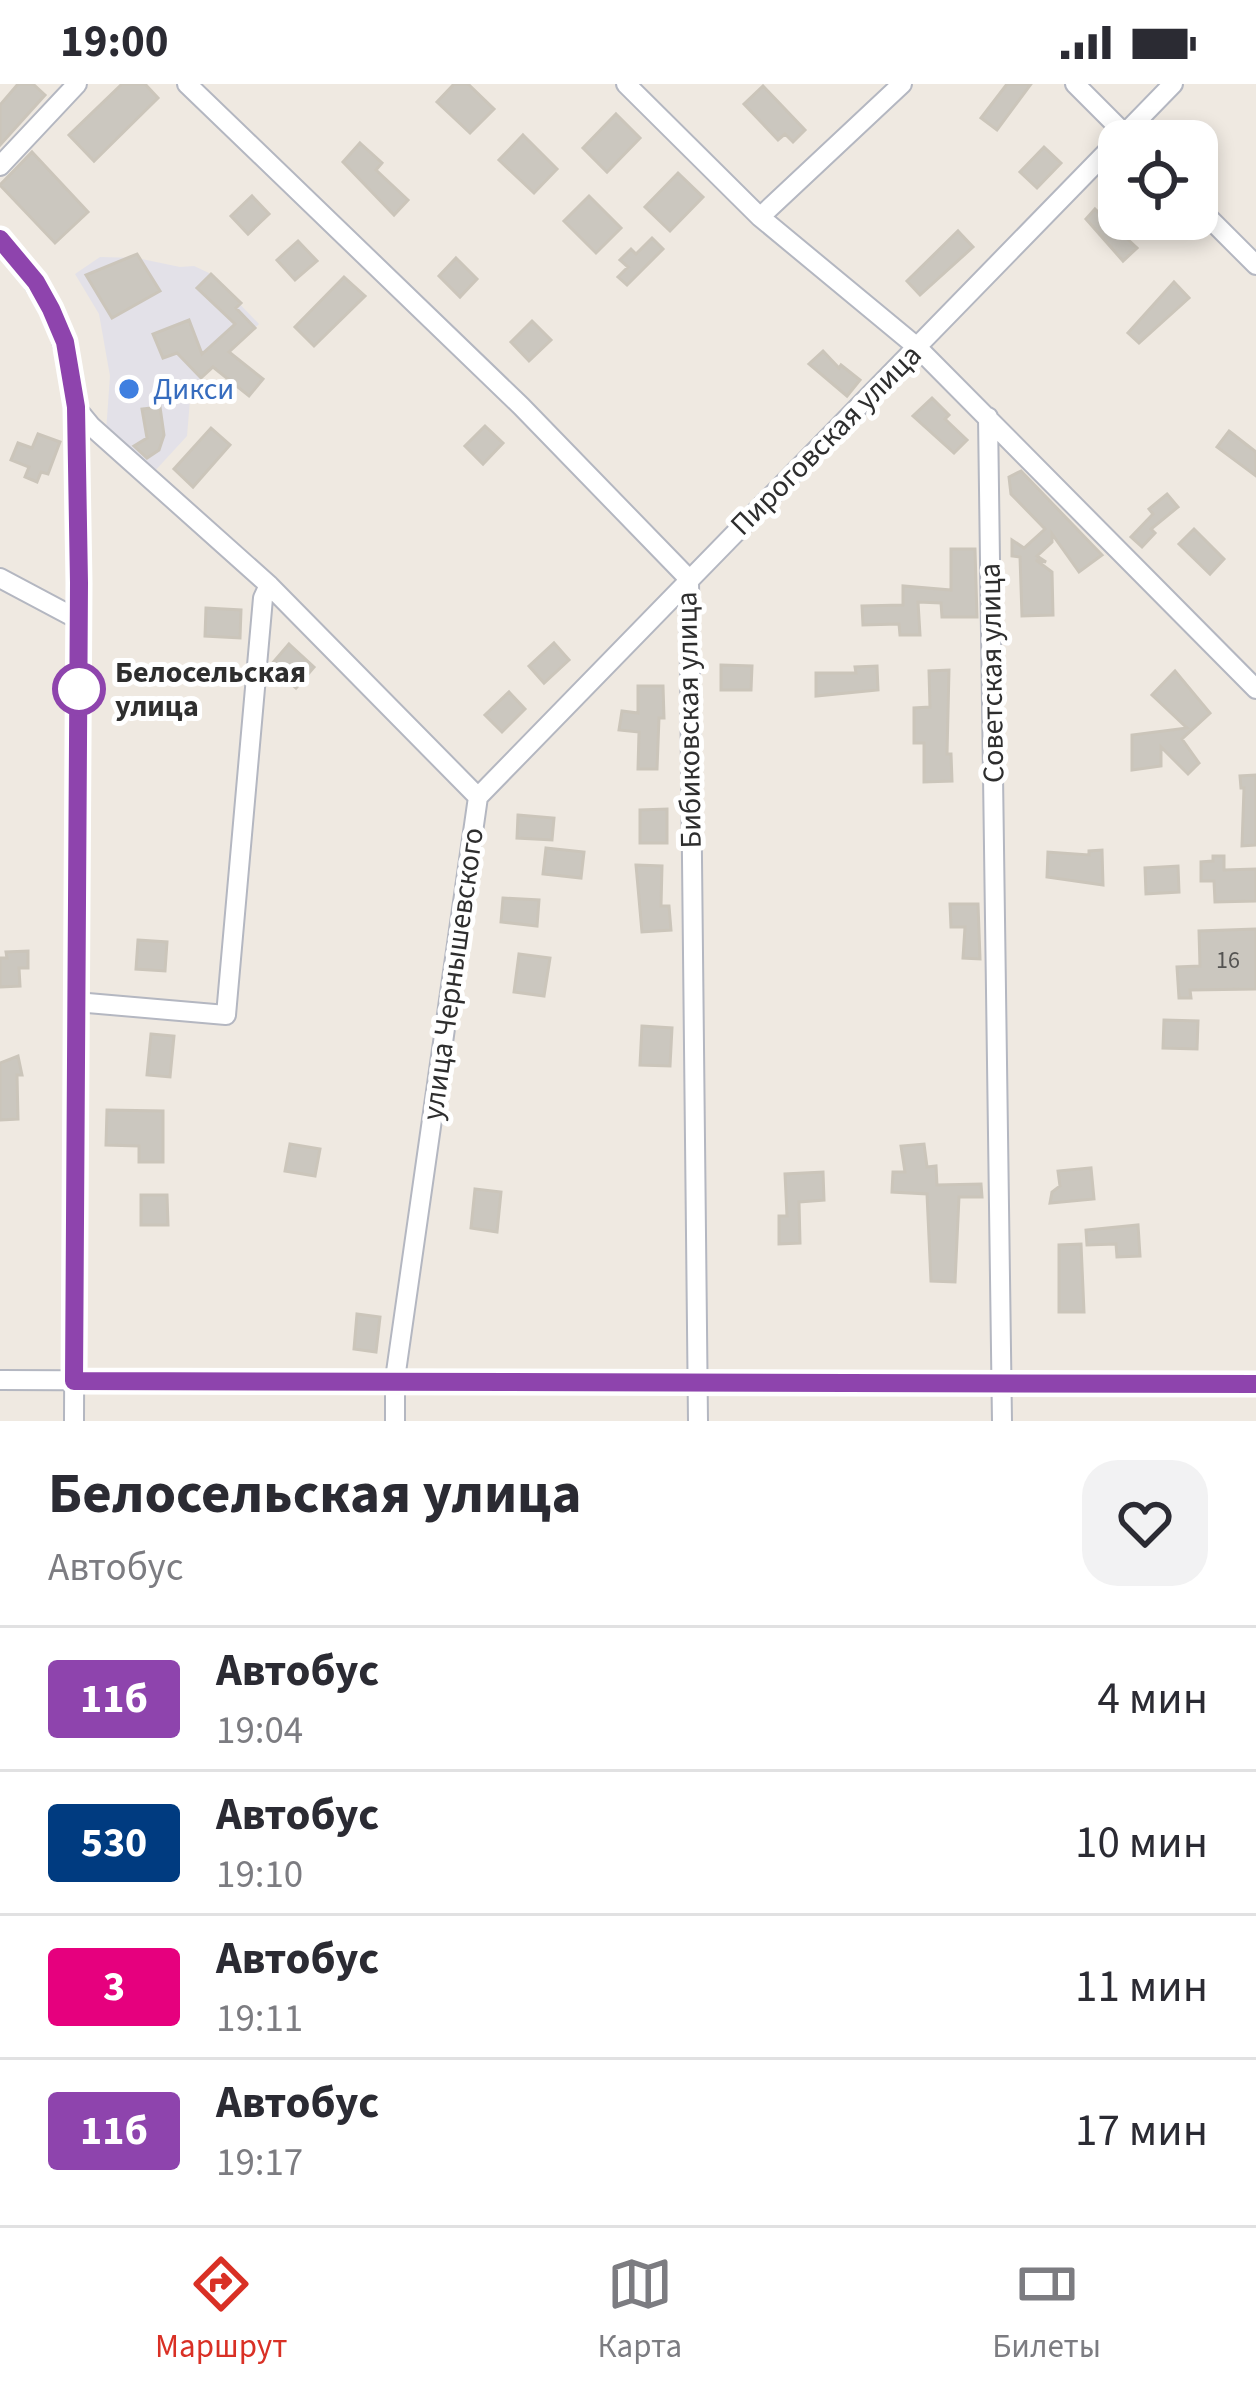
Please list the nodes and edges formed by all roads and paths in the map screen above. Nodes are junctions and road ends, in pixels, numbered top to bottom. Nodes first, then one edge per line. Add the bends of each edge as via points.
1 (77, 84) edge
2 (187, 84) edge
3 (626, 84) edge
4 (902, 84) edge
5 (1075, 84) edge
6 (1173, 84) edge
7 (1111, 120) edge
8 (1141, 120) edge
9 (1098, 165) edge
10 (0, 166) edge
11 (760, 217) junction
12 (1218, 227) edge
13 (0, 239) edge
14 (1256, 265) edge
15 (917, 347) junction
16 (76, 407) junction
17 (988, 417) junction
18 (0, 578) edge
19 (689, 579) junction
20 (269, 585) junction
21 (79, 620) junction
22 (1256, 688) edge
23 (478, 797) junction
24 (76, 1002) junction
25 (395, 1379) junction
26 (0, 1380) edge
27 (74, 1381) junction
28 (698, 1381) junction
29 (1003, 1382) junction
30 (1256, 1384) edge
31 (74, 1421) edge
32 (395, 1421) edge
33 (698, 1421) edge
34 (1002, 1421) edge

1 - 10 street
2 - 19 street, Бибиковская улица
3 - 11 street
4 - 11 street
5 - 7 street
6 - 8 street, Пироговская улица
9 - 15 street, Пироговская улица
11 - 15 street
12 - 14 street
13 - 16 street via 51,309
15 - 17 street
15 - 19 street, Пироговская улица
16 - 20 street, улица Чернышевского
16 - 21 street
17 - 22 street
17 - 29 street, Советская улица
18 - 21 street
19 - 23 street, Пироговская улица
19 - 28 street, Бибиковская улица
20 - 23 street, улица Чернышевского
20 - 24 street via 226,1015
21 - 24 street
23 - 25 street, улица Чернышевского
24 - 27 street
25 - 27 street
25 - 28 street
25 - 32 street, улица Чернышевского
26 - 27 street
27 - 31 street
28 - 29 street
28 - 33 street, Бибиковская улица
29 - 30 street
29 - 34 street, Советская улица

